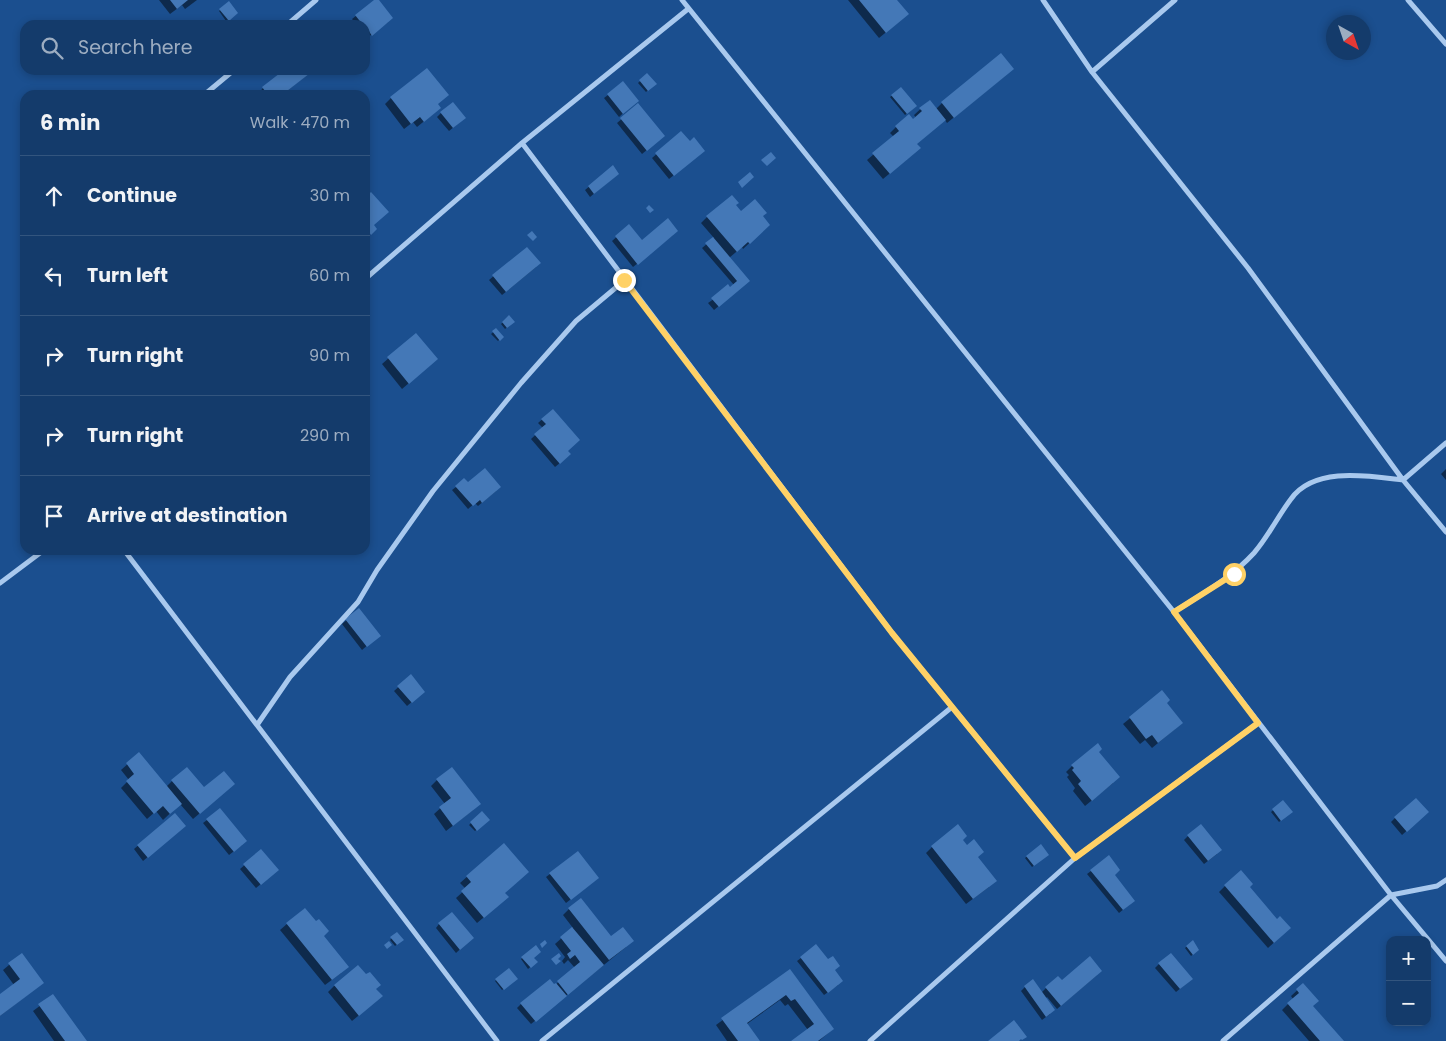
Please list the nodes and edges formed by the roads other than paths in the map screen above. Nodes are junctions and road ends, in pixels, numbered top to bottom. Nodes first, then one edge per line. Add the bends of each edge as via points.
1 (316, 0) edge
2 (682, 0) edge
3 (1043, 0) edge
4 (1175, 0) edge
5 (1408, 0) edge
6 (688, 9) junction
7 (293, 20) edge
8 (1446, 44) edge
9 (1092, 72) junction
10 (228, 75) edge
11 (210, 90) edge
12 (522, 143) junction
13 (370, 275) edge
14 (624, 280) junction
15 (1446, 443) edge
16 (1403, 480) junction
17 (1446, 532) edge
18 (37, 555) edge
19 (128, 555) edge
20 (0, 583) edge
21 (1174, 612) junction
22 (952, 707) junction
23 (1258, 723) junction
24 (257, 725) junction
25 (1075, 858) junction
26 (1446, 880) edge
27 (1391, 895) junction
28 (1446, 961) edge
29 (497, 1041) edge
30 (542, 1041) edge
31 (870, 1041) edge
32 (1223, 1041) edge

1 - 7 street
2 - 6 street
3 - 9 street
4 - 9 street
5 - 8 street
6 - 12 street
6 - 21 street
9 - 16 street via 1248,268
10 - 11 street
12 - 13 street
12 - 14 street
14 - 22 street via 892,633
14 - 24 street via 576,320 521,382 433,491 358,602 290,677
15 - 16 street
16 - 17 street
16 - 21 street via 1348,475 1309,484 1292,496 1256,551 1234,574
18 - 20 street
19 - 24 street
21 - 23 street
22 - 25 street
22 - 30 street
23 - 25 street
23 - 27 street
24 - 29 street
25 - 31 street
26 - 27 street via 1437,886
27 - 28 street
27 - 32 street

